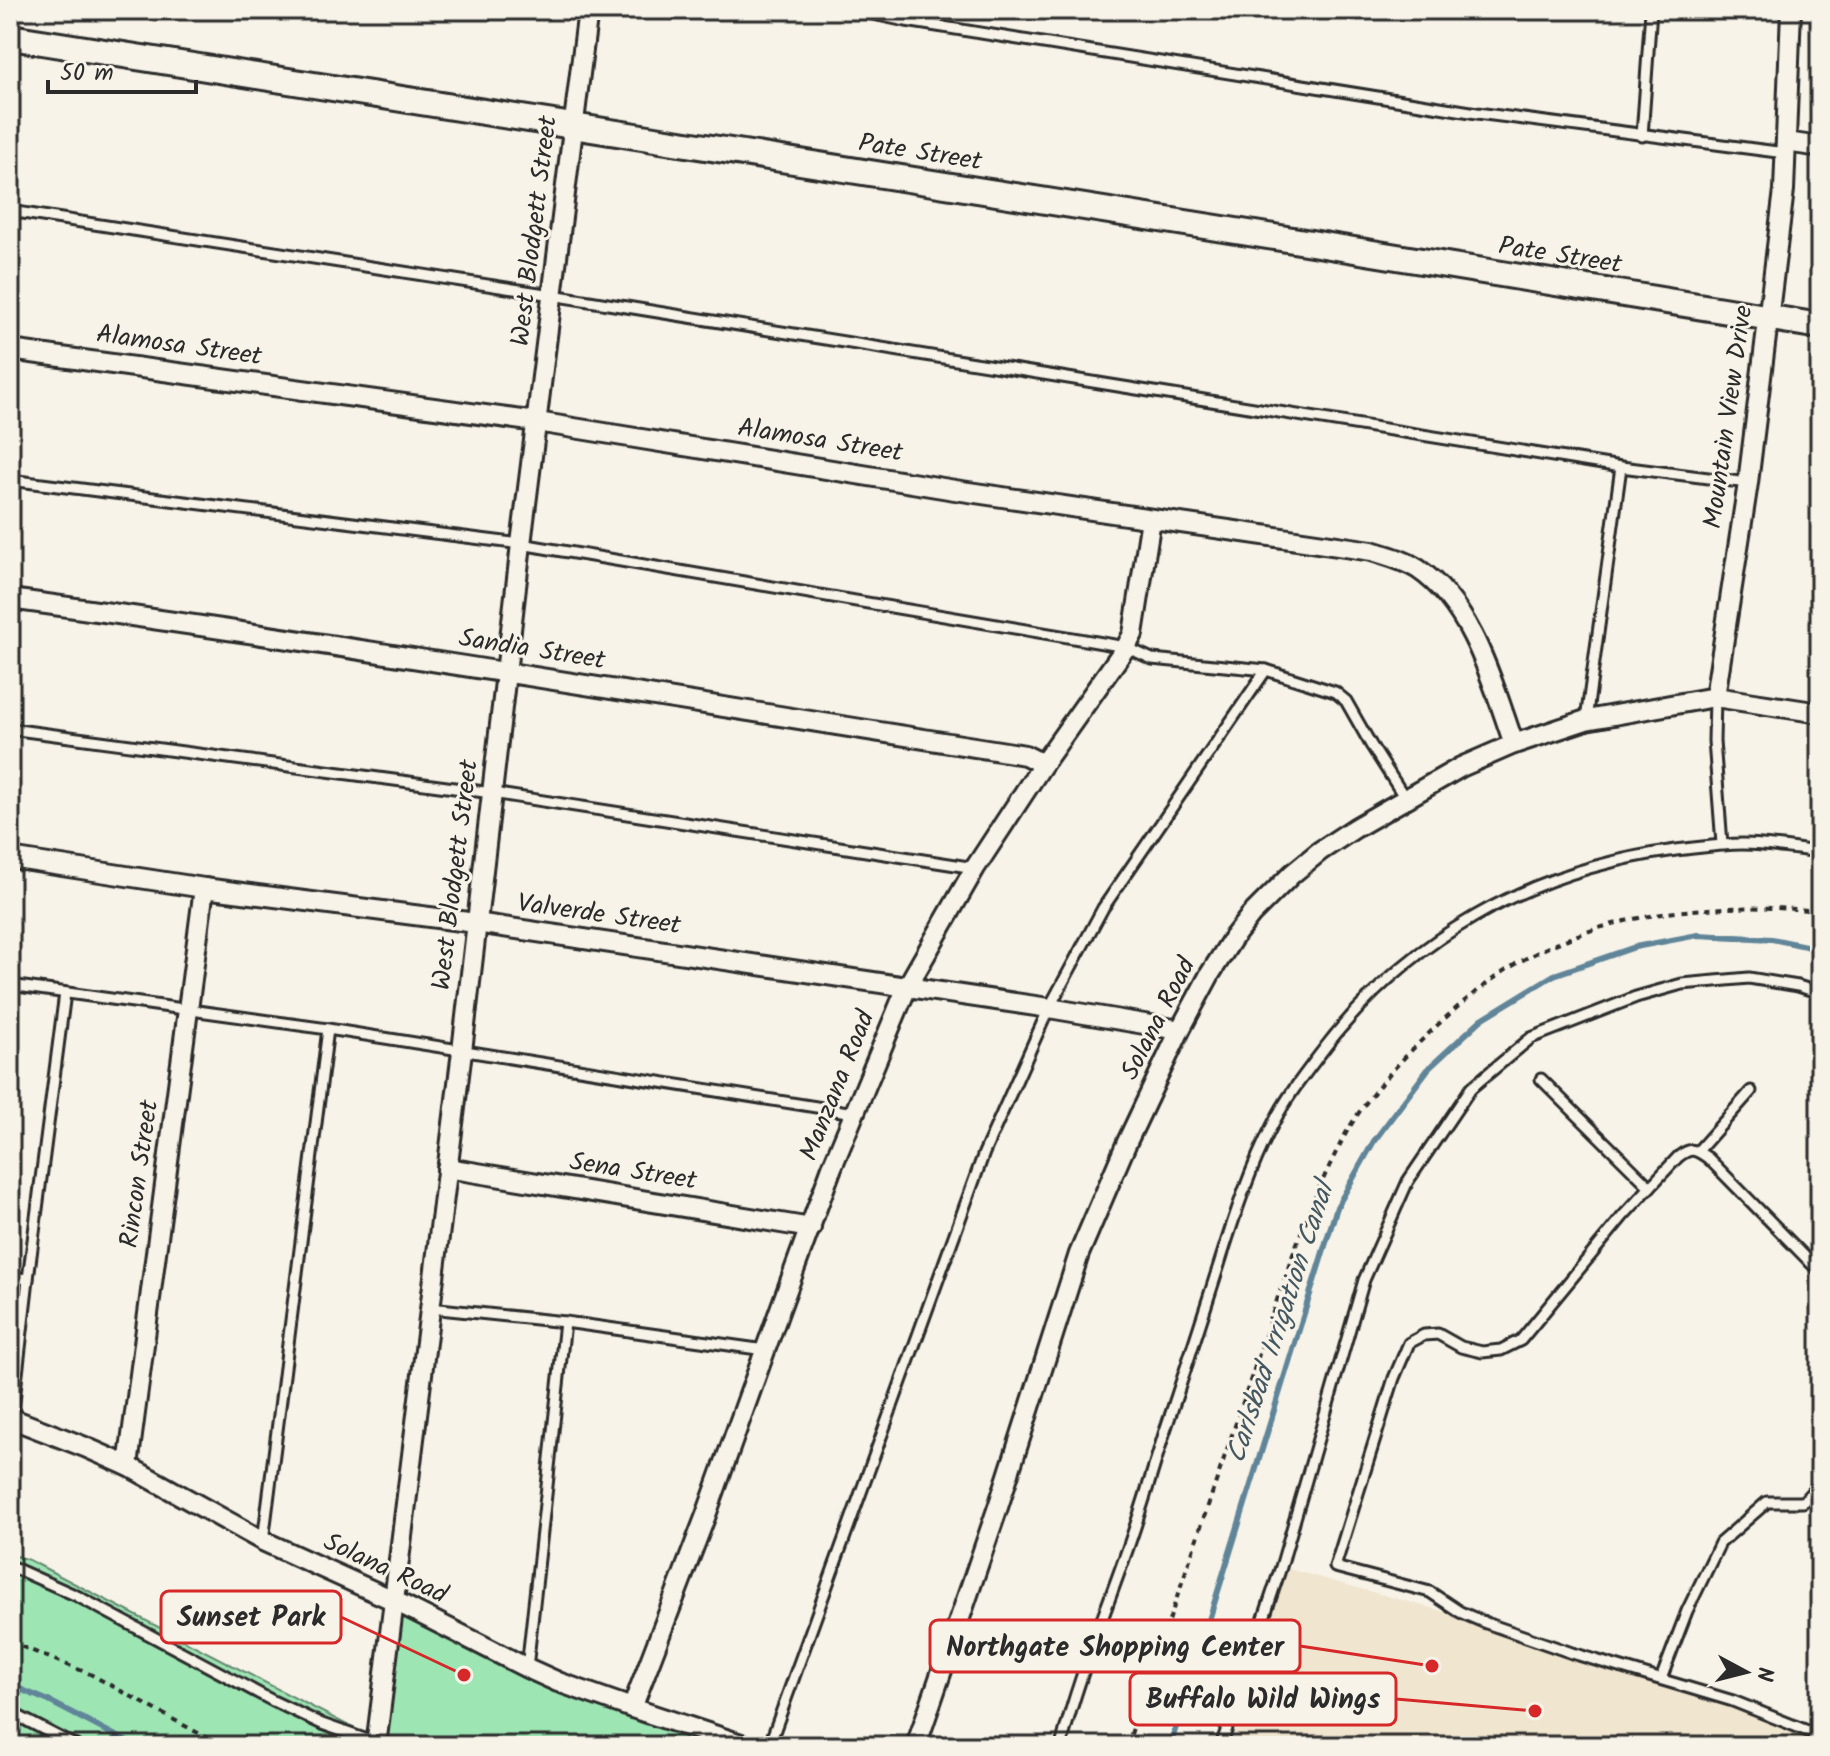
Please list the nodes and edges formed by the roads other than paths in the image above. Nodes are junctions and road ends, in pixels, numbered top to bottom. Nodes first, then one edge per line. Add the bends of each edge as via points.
1 (588, 10) edge
2 (854, 10) edge
3 (1651, 10) edge
4 (1791, 10) edge
5 (10, 37) edge
6 (575, 126) junction
7 (1642, 136) junction
8 (1820, 147) edge
9 (1785, 148) junction
10 (10, 211) edge
11 (552, 295) junction
12 (1769, 318) junction
13 (1820, 326) edge
14 (10, 350) edge
15 (537, 422) junction
16 (1621, 467) junction
17 (10, 480) edge
18 (1748, 483) junction
19 (1151, 519) junction
20 (521, 544) junction
21 (10, 599) edge
22 (1126, 647) junction
23 (1266, 670) junction
24 (506, 671) junction
25 (1715, 697) junction
26 (1820, 713) edge
27 (1586, 720) junction
28 (10, 729) edge
29 (1514, 744) junction
30 (1043, 764) junction
31 (492, 793) junction
32 (1405, 798) junction
33 (1722, 844) junction
34 (1820, 852) edge
35 (10, 858) edge
36 (975, 868) junction
37 (204, 888) junction
38 (476, 923) junction
39 (10, 985) edge
40 (907, 987) junction
41 (65, 993) junction
42 (1820, 993) edge
43 (1049, 1008) junction
44 (188, 1009) junction
45 (328, 1029) junction
46 (1180, 1030) junction
47 (462, 1051) junction
48 (1541, 1079) dead end
49 (1751, 1091) dead end
50 (854, 1113) junction
51 (1698, 1151) junction
52 (447, 1168) junction
53 (1650, 1187) junction
54 (811, 1228) junction
55 (1820, 1251) edge
56 (1810, 1262) junction
57 (1820, 1272) edge
58 (10, 1277) edge
59 (28, 1279) junction
60 (430, 1308) junction
61 (565, 1322) junction
62 (765, 1350) junction
63 (11, 1418) edge
64 (128, 1466) junction
65 (1820, 1483) edge
66 (263, 1541) junction
67 (10, 1566) edge
68 (395, 1601) junction
69 (527, 1668) junction
70 (1661, 1679) junction
71 (632, 1708) junction
72 (10, 1712) edge
73 (1820, 1736) edge
74 (376, 1745) edge
75 (76, 1746) edge
76 (747, 1746) edge
77 (769, 1746) edge
78 (916, 1746) edge
79 (1061, 1746) edge
80 (1221, 1746) edge

1 - 6 street, West Blodgett Street
2 - 7 lane
3 - 7 lane
4 - 9 street, Mountain View Drive
5 - 6 street, Pate Street
6 - 11 street, West Blodgett Street
6 - 12 street, Pate Street
7 - 9 lane
8 - 9 street
9 - 12 street, Mountain View Drive
10 - 11 lane
11 - 15 street, West Blodgett Street
11 - 16 lane
12 - 13 street, Pate Street
12 - 18 street, Mountain View Drive
14 - 15 street, Alamosa Street
15 - 19 street, Alamosa Street
15 - 20 street, West Blodgett Street
16 - 18 lane
16 - 27 lane
17 - 20 lane
18 - 25 street, Mountain View Drive
19 - 22 street, Manzana Road via 1133,634
19 - 29 street, Alamosa Street via 1372,551 1418,569 1446,594 1470,630
20 - 22 lane
20 - 24 street, West Blodgett Street
21 - 24 street, Sandia Street
22 - 23 lane via 1152,659
22 - 30 street, Manzana Road
23 - 32 lane via 1341,696
23 - 43 lane via 1103,908
24 - 30 street, Sandia Street via 1025,755
24 - 31 street, West Blodgett Street
25 - 26 street, Solana Road
25 - 27 street, Solana Road
25 - 33 lane
27 - 29 street, Solana Road
28 - 31 lane
29 - 32 street, Solana Road
30 - 36 street, Manzana Road
31 - 36 lane
31 - 38 street, West Blodgett Street
32 - 46 street, Solana Road via 1320,851 1251,915
33 - 34 lane
33 - 79 lane via 1595,865 1482,911 1394,973 1307,1071 1273,1124 1235,1217
35 - 37 street, Valverde Street
36 - 40 street, Manzana Road
37 - 38 street, Valverde Street
37 - 44 street, Rincon Street
38 - 40 street, Valverde Street
38 - 47 street, West Blodgett Street
39 - 41 lane
40 - 43 street, Valverde Street
40 - 50 street, Manzana Road
41 - 44 lane
41 - 59 lane
42 - 80 lane via 1749,978 1682,984 1531,1038 1471,1088 1408,1181 1364,1280 1281,1567
43 - 46 street, Valverde Street
43 - 77 lane via 984,1153
44 - 45 lane
44 - 64 street, Rincon Street
45 - 47 lane
45 - 66 lane
46 - 78 street, Solana Road via 1079,1254
47 - 50 lane
47 - 52 street, West Blodgett Street
48 - 53 lane
49 - 51 lane
50 - 54 street, Manzana Road
51 - 53 lane via 1678,1157
51 - 56 lane
52 - 54 street, Sena Street
52 - 60 street, West Blodgett Street
53 - 70 lane via 1521,1340 1482,1352 1438,1334 1409,1343 1335,1567 1430,1592 1486,1623
54 - 62 street, Manzana Road
55 - 56 lane
56 - 57 lane
58 - 59 lane
59 - 63 lane
60 - 61 lane
60 - 68 street, West Blodgett Street
61 - 62 lane
61 - 69 lane
62 - 71 street, Manzana Road
63 - 64 street, Solana Road
64 - 66 street, Solana Road
65 - 70 lane via 1803,1502 1767,1502 1720,1543
66 - 68 street, Solana Road
67 - 74 lane via 309,1718
68 - 69 street, Solana Road
68 - 74 street, West Blodgett Street
69 - 71 street, Solana Road
70 - 73 lane
71 - 76 street, Solana Road
72 - 75 lane

